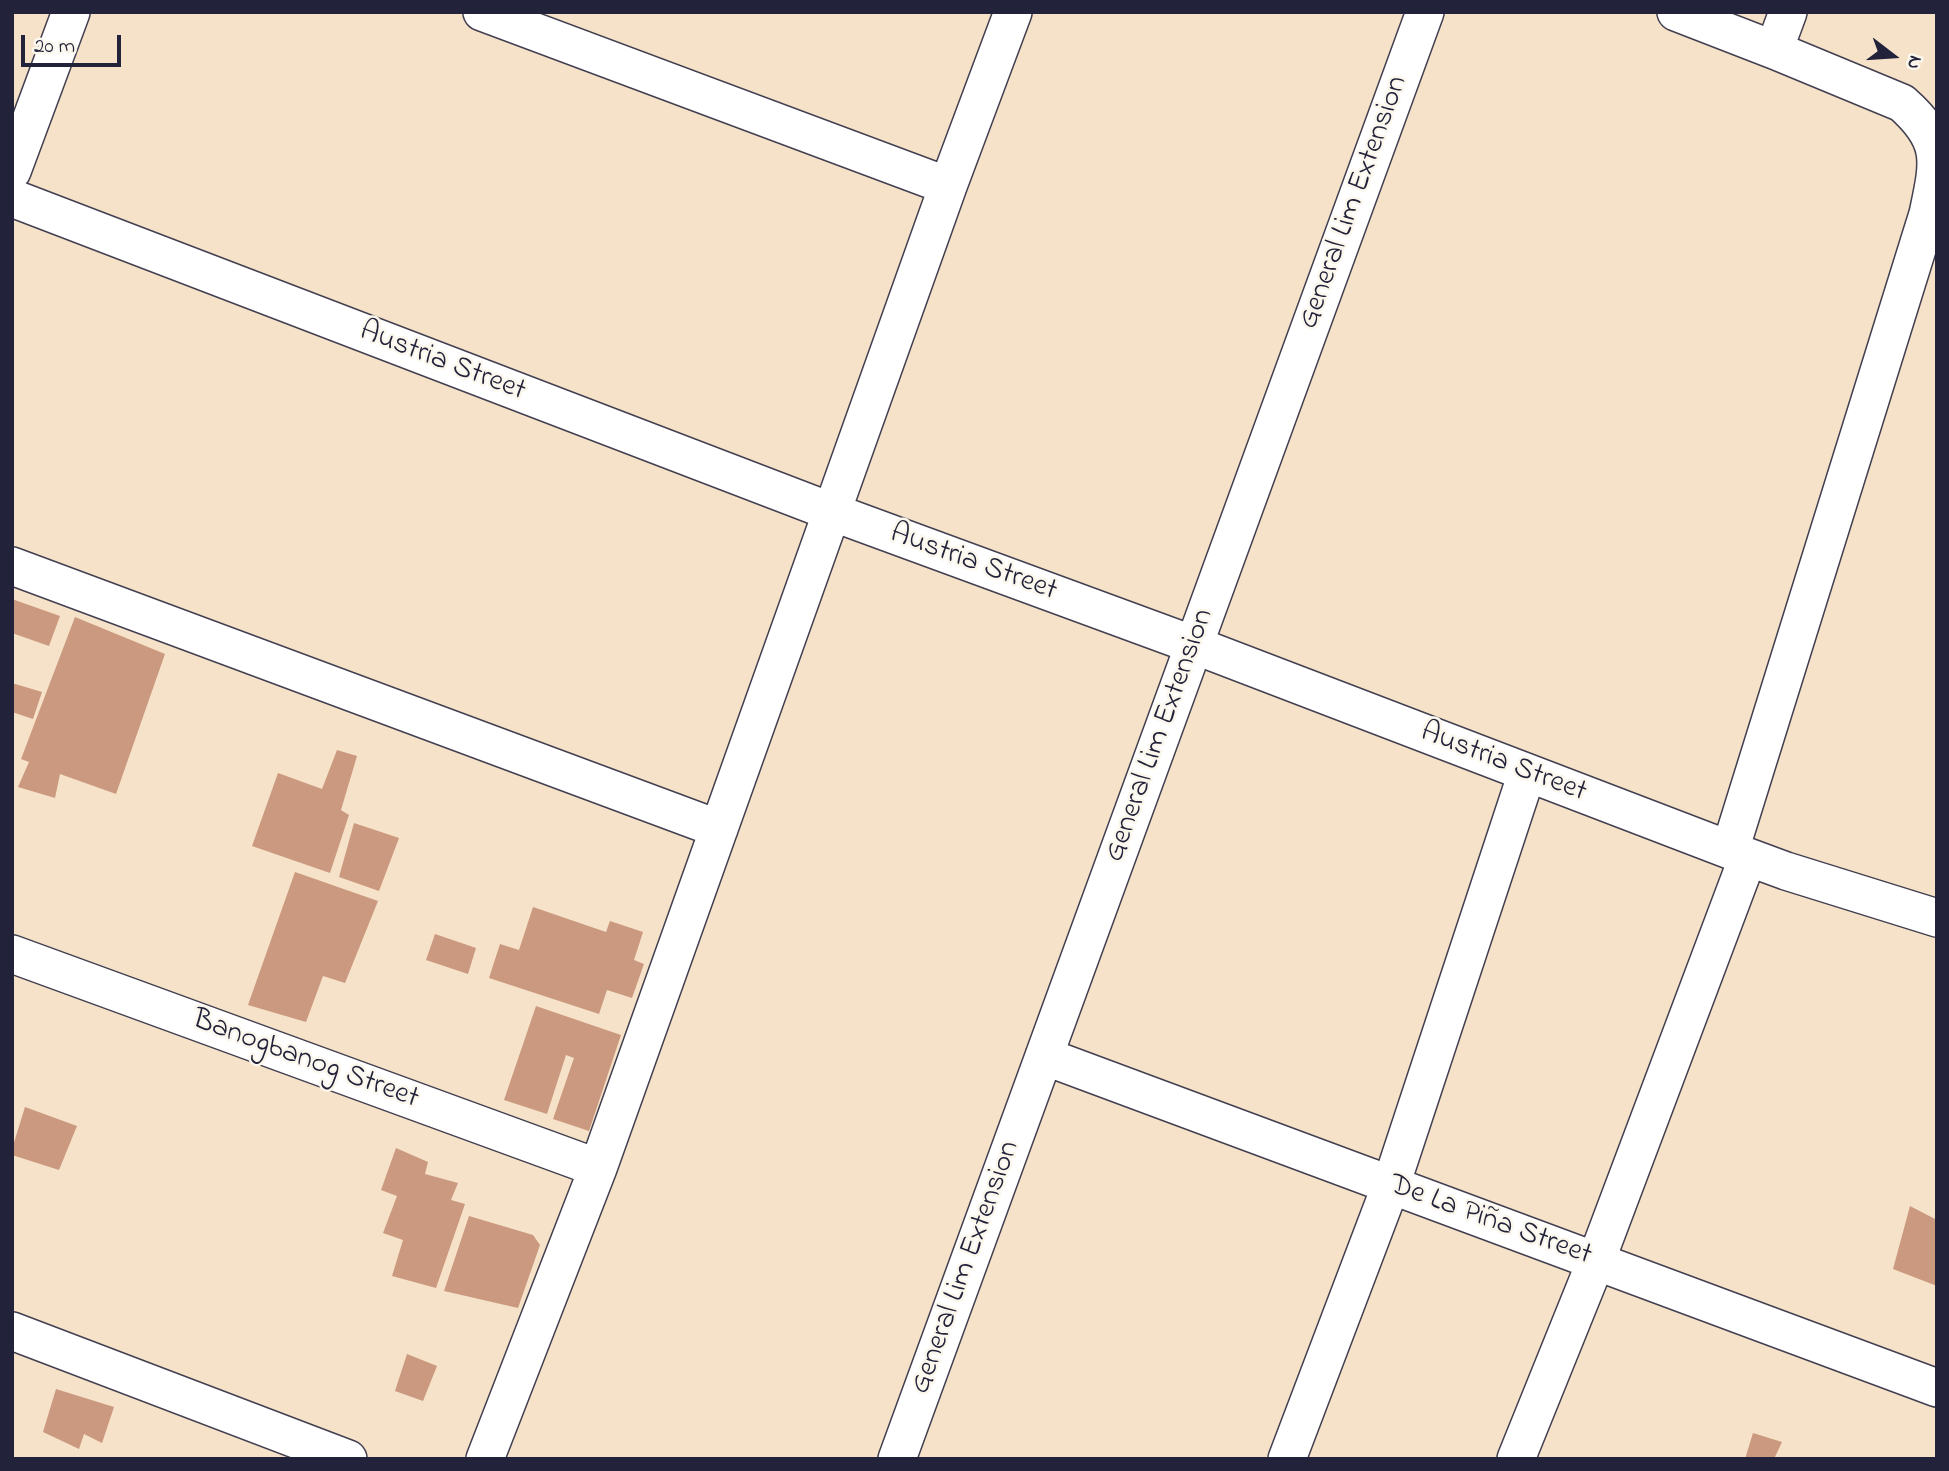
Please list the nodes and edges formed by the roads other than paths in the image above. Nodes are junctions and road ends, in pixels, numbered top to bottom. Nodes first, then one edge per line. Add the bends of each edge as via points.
1 (71, 12) edge
2 (482, 12) edge
3 (1013, 12) edge
4 (1425, 12) edge
5 (1676, 12) edge
6 (1788, 12) edge
7 (1774, 50) junction
8 (1936, 148) edge
9 (12, 171) edge
10 (948, 186) junction
11 (12, 198) edge
12 (832, 512) junction
13 (12, 566) edge
14 (1194, 645) junction
15 (1527, 773) junction
16 (719, 829) junction
17 (1739, 854) junction
18 (1937, 918) edge
19 (12, 954) edge
20 (1044, 1056) junction
21 (598, 1168) junction
22 (1391, 1185) junction
23 (1596, 1261) junction
24 (12, 1331) edge
25 (1937, 1388) edge
26 (348, 1459) edge
27 (485, 1459) edge
28 (897, 1459) edge
29 (1287, 1459) edge
30 (1516, 1459) edge

1 - 9 street
2 - 10 street
3 - 10 street
4 - 14 street, General Lim Extension
5 - 7 street
6 - 7 street
7 - 8 street via 1902,103 1927,129
8 - 17 street via 1936,178 1928,214
10 - 12 street
11 - 12 street, Austria Street
12 - 14 street, Austria Street
12 - 16 street
13 - 16 street
14 - 15 street, Austria Street
14 - 20 street, General Lim Extension
15 - 17 street, Austria Street
15 - 22 street
16 - 21 street
17 - 18 street, Austria Street
17 - 23 street
19 - 21 street, Banogbanog Street
20 - 22 street, De La Piña Street
20 - 28 street, General Lim Extension
21 - 27 street
22 - 23 street, De La Piña Street
22 - 29 street
23 - 25 street, De La Piña Street
23 - 30 street
24 - 26 street

